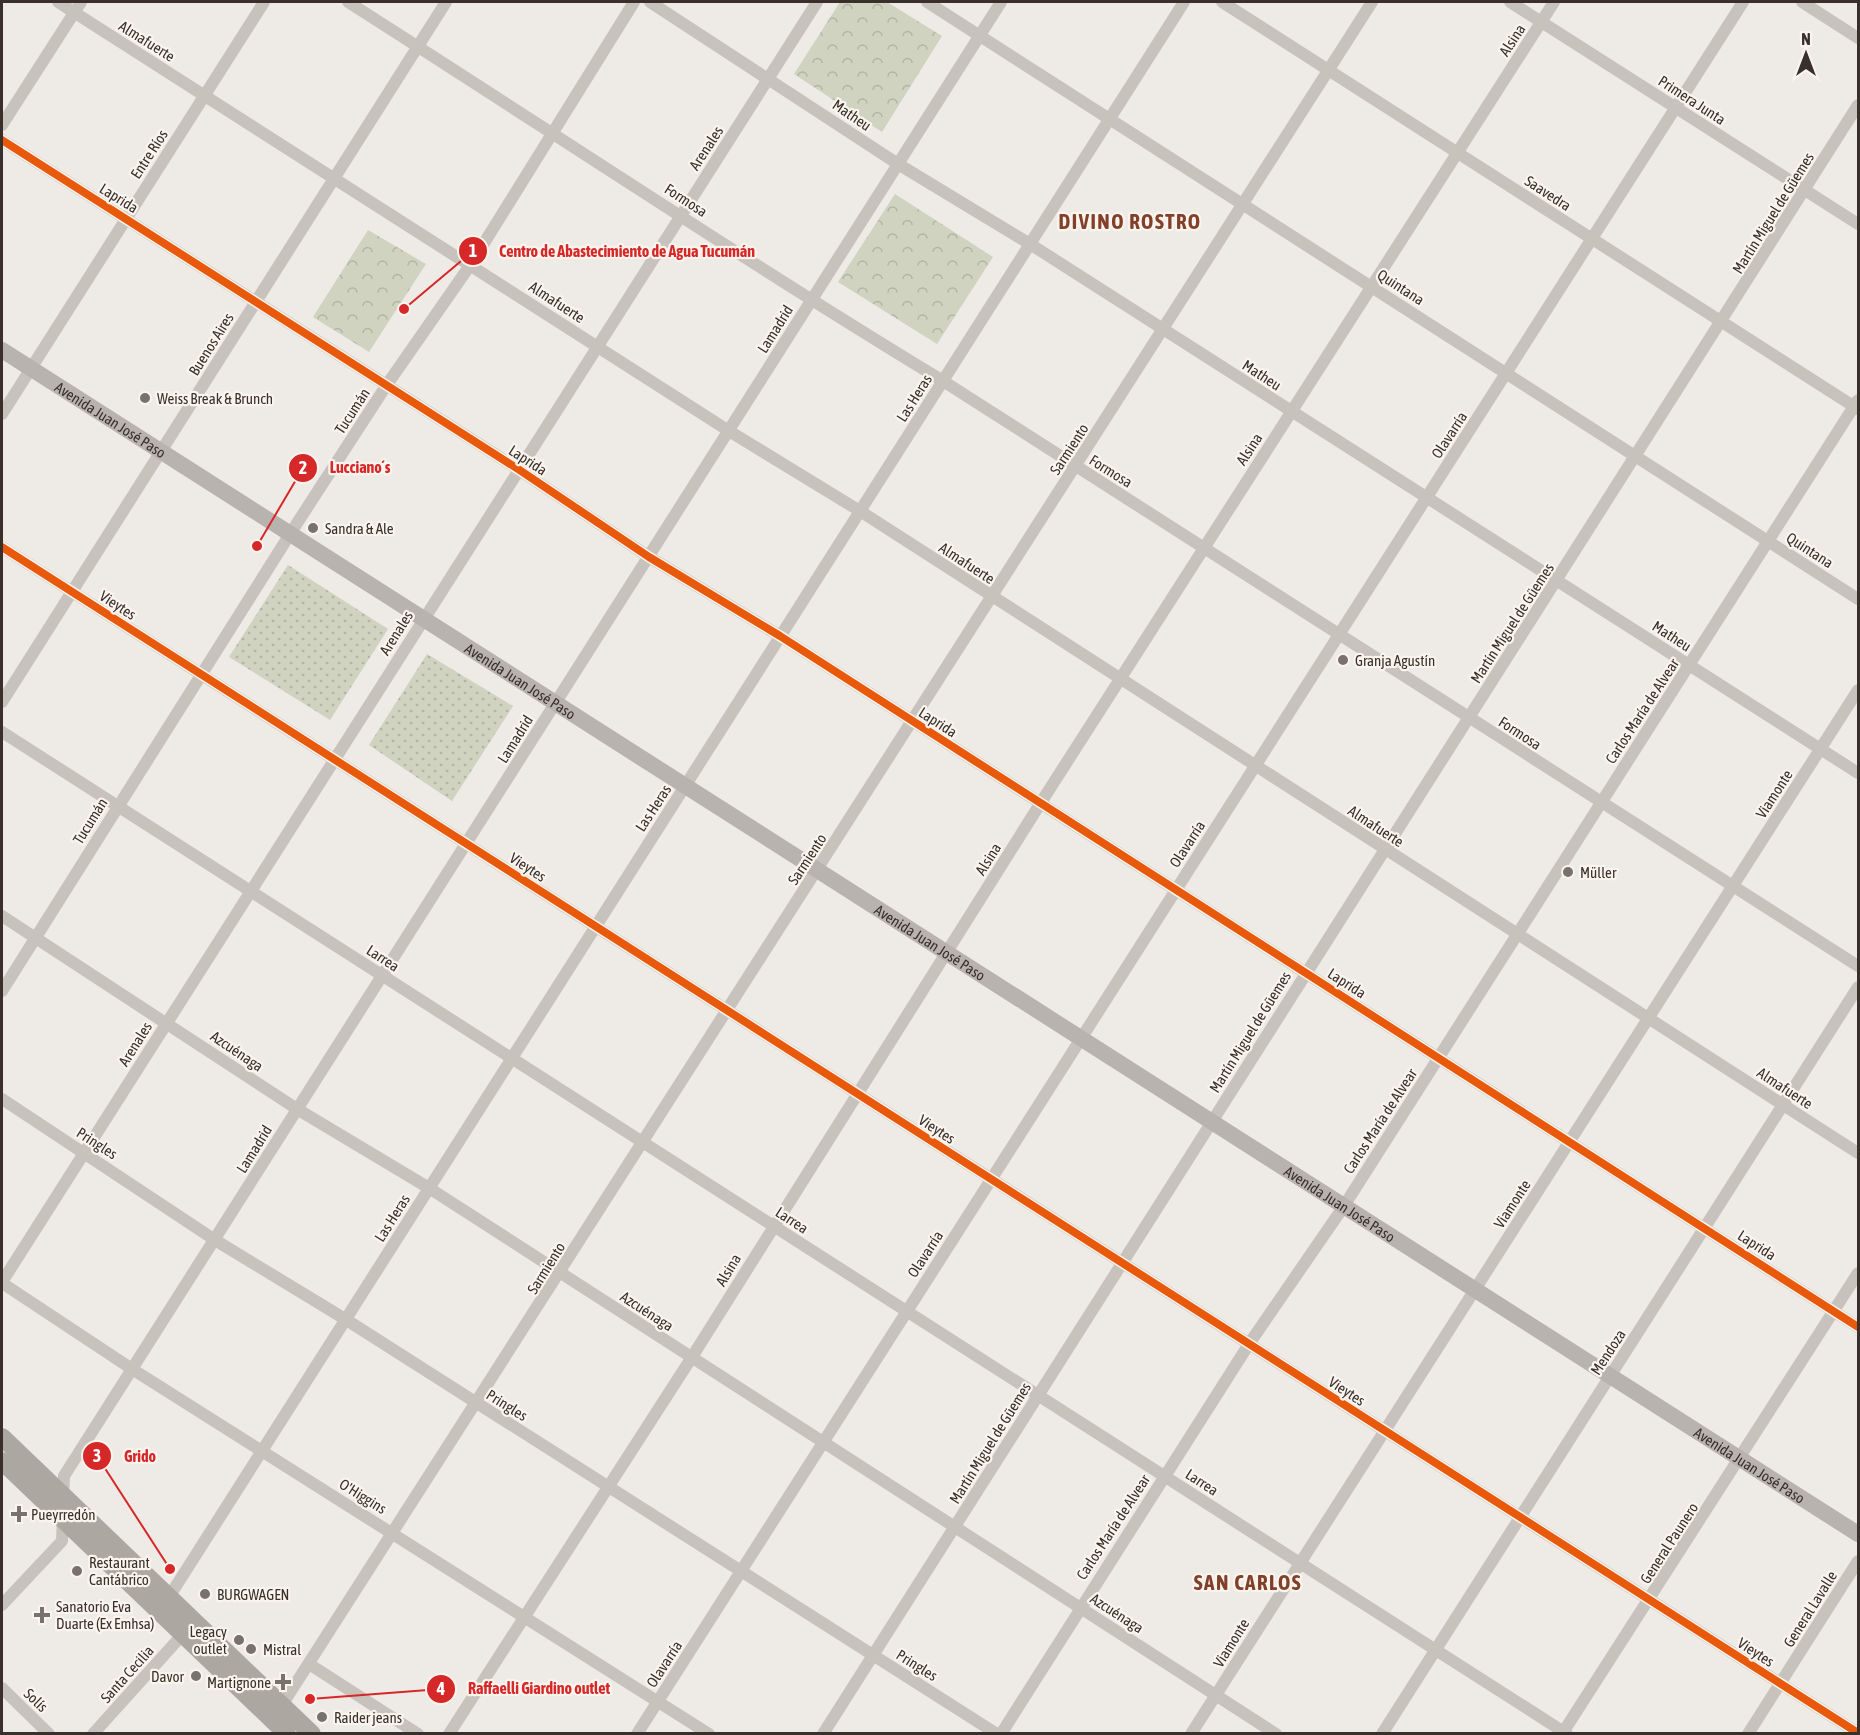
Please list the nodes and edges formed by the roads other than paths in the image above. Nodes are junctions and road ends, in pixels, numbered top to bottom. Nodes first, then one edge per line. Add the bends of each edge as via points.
1 (58, 2) edge
2 (264, 2) edge
3 (348, 2) edge
4 (446, 2) edge
5 (634, 2) edge
6 (650, 2) edge
7 (817, 2) edge
8 (927, 2) edge
9 (1001, 2) edge
10 (1184, 2) edge
11 (1222, 2) edge
12 (1372, 2) edge
13 (1510, 2) edge
14 (1554, 2) edge
15 (1743, 2) edge
16 (1802, 2) edge
17 (77, 7) edge
18 (1541, 22) junction
19 (980, 35) junction
20 (1858, 38) edge
21 (418, 46) junction
22 (1328, 70) junction
23 (769, 78) junction
24 (205, 95) junction
25 (1858, 105) edge
26 (1676, 107) junction
27 (1110, 119) junction
28 (2, 125) edge
29 (553, 132) junction
30 (2, 140) edge
31 (1457, 152) junction
32 (898, 164) junction
33 (335, 177) junction
34 (1806, 190) junction
35 (1243, 204) junction
36 (681, 215) junction
37 (126, 219) junction
38 (1858, 224) edge
39 (1592, 238) junction
40 (1030, 244) junction
41 (471, 264) junction
42 (1371, 286) junction
43 (811, 301) junction
44 (256, 302) junction
45 (1723, 322) junction
46 (1163, 329) junction
47 (598, 345) junction
48 (2, 350) edge
49 (30, 368) junction
50 (1506, 373) junction
51 (943, 381) junction
52 (386, 386) junction
53 (1857, 405) edge
54 (1292, 411) junction
55 (2, 414) edge
56 (729, 431) junction
57 (161, 452) junction
58 (1636, 456) junction
59 (1075, 467) junction
60 (518, 469) junction
61 (1427, 497) junction
62 (860, 511) junction
63 (290, 534) junction
64 (1768, 541) junction
65 (2, 547) edge
66 (1203, 548) junction
67 (649, 557) junction
68 (1557, 580) junction
69 (72, 592) junction
70 (992, 597) junction
71 (1858, 598) edge
72 (423, 619) junction
73 (1339, 635) junction
74 (780, 636) junction
75 (1690, 664) junction
76 (201, 674) junction
77 (1120, 679) junction
78 (1858, 690) edge
79 (2, 702) edge
80 (556, 703) junction
81 (1469, 718) junction
82 (913, 722) junction
83 (2, 732) edge
84 (1821, 748) junction
85 (334, 759) junction
86 (1255, 766) junction
87 (1858, 773) edge
88 (685, 786) junction
89 (1601, 803) junction
90 (1040, 804) junction
91 (117, 806) junction
92 (466, 844) junction
93 (1384, 849) junction
94 (818, 870) junction
95 (1732, 887) junction
96 (249, 890) junction
97 (1176, 890) junction
98 (2, 916) edge
99 (596, 927) junction
100 (1517, 934) junction
101 (35, 938) junction
102 (947, 953) junction
103 (1858, 966) edge
104 (1306, 973) junction
105 (382, 975) junction
106 (1858, 987) edge
107 (2, 992) edge
108 (728, 1011) junction
109 (1648, 1018) junction
110 (167, 1022) junction
111 (1081, 1038) junction
112 (512, 1058) junction
113 (1438, 1058) junction
114 (858, 1094) junction
115 (2, 1099) edge
116 (1783, 1105) junction
117 (297, 1109) junction
118 (1212, 1121) junction
119 (1570, 1141) junction
120 (643, 1142) junction
121 (84, 1152) junction
122 (1858, 1153) edge
123 (991, 1179) junction
124 (429, 1188) junction
125 (1344, 1206) junction
126 (773, 1225) junction
127 (1705, 1228) junction
128 (214, 1240) junction
129 (1122, 1263) junction
130 (1858, 1273) edge
131 (560, 1274) junction
132 (2, 1283) edge
133 (1475, 1289) junction
134 (906, 1311) junction
135 (1835, 1311) junction
136 (345, 1319) junction
137 (1858, 1327) edge
138 (1249, 1344) junction
139 (692, 1358) junction
140 (132, 1369) junction
141 (1610, 1376) junction
142 (1038, 1395) junction
143 (477, 1404) junction
144 (1384, 1431) junction
145 (2, 1437) edge
146 (824, 1442) junction
147 (262, 1450) junction
148 (1740, 1458) junction
149 (2, 1461) edge
150 (1164, 1476) junction
151 (609, 1487) junction
152 (64, 1496) junction
153 (1520, 1518) junction
154 (63, 1519) junction
155 (954, 1526) junction
156 (395, 1533) junction
157 (1858, 1534) edge
158 (1858, 1561) edge
159 (1300, 1562) junction
160 (741, 1571) junction
161 (169, 1597) junction
162 (1649, 1600) junction
163 (2, 1605) edge
164 (1080, 1607) junction
165 (524, 1618) junction
166 (183, 1634) junction
167 (1435, 1649) junction
168 (873, 1655) junction
169 (309, 1664) junction
170 (1780, 1684) junction
171 (2, 1688) edge
172 (1215, 1696) junction
173 (658, 1701) junction
174 (282, 1705) junction
175 (1564, 1733) edge
176 (1858, 1733) edge
177 (49, 1734) edge
178 (93, 1734) edge
179 (287, 1734) edge
180 (293, 1734) edge
181 (312, 1734) edge
182 (418, 1734) edge
183 (449, 1734) edge
184 (637, 1734) edge
185 (709, 1734) edge
186 (823, 1734) edge
187 (999, 1734) edge
188 (1191, 1734) edge
189 (1276, 1734) edge
190 (1382, 1734) edge
191 (1748, 1734) edge

1 - 17 street, Almafuerte
2 - 24 street, Entre Ríos
3 - 21 street, Formosa
4 - 21 street, Buenos Aires
5 - 29 street, Tucumán
6 - 23 street, Matheu
7 - 23 street, Arenales
8 - 19 street, Quintana
9 - 19 street, Lamadrid
10 - 27 street, Las Heras
11 - 22 street, Saavedra
12 - 22 street, Sarmiento
13 - 18 street, Primera Junta
14 - 18 street, Alsina
15 - 26 street, Olavarría
16 - 20 street
17 - 24 street, Almafuerte
17 - 28 street
18 - 26 street, Primera Junta
18 - 31 street, Alsina
19 - 27 street, Quintana
19 - 32 street, Lamadrid
21 - 29 street, Formosa
21 - 33 street, Buenos Aires
22 - 31 street, Saavedra
22 - 35 street, Sarmiento
23 - 32 street, Matheu
23 - 36 street, Arenales
24 - 33 street, Almafuerte
24 - 37 street, Entre Ríos
25 - 34 street, Martín Miguel de Güemes
26 - 34 street, Primera Junta
26 - 39 street, Olavarría
27 - 35 street, Quintana
27 - 40 street, Las Heras
29 - 36 street, Formosa
29 - 41 street, Tucumán
30 - 37 street, Laprida
31 - 39 street, Saavedra
31 - 42 street, Alsina
32 - 40 street, Matheu
32 - 43 street, Lamadrid
33 - 41 street, Almafuerte
33 - 44 street, Buenos Aires
34 - 38 street, Primera Junta
34 - 45 street, Martín Miguel de Güemes
35 - 42 street, Quintana
35 - 46 street, Sarmiento
36 - 43 street, Formosa
36 - 47 street, Arenales
37 - 44 street, Laprida
37 - 49 street, Entre Ríos
39 - 45 street, Saavedra
39 - 50 street, Olavarría
40 - 46 street, Matheu
40 - 51 street, Las Heras
41 - 47 street, Almafuerte
41 - 52 street, Tucumán
42 - 50 street, Quintana
42 - 54 street, Alsina
43 - 51 street, Formosa
43 - 56 street, Lamadrid
44 - 52 street, Laprida
44 - 57 street, Buenos Aires
45 - 53 street, Saavedra
45 - 58 street, Martín Miguel de Güemes
46 - 54 street, Matheu
46 - 59 street, Sarmiento
47 - 56 street, Almafuerte
47 - 60 street, Arenales
48 - 49 main road, Avenida Juan José Paso
49 - 55 street, Entre Ríos
49 - 57 main road, Avenida Juan José Paso
50 - 58 street, Quintana
50 - 61 street, Olavarría
51 - 59 street, Formosa
51 - 62 street, Las Heras
52 - 60 street, Laprida
52 - 63 street, Tucumán
53 - 64 street, Carlos María de Alvear
54 - 61 street, Matheu
54 - 66 street, Alsina
56 - 62 street, Almafuerte
56 - 67 street, Lamadrid
57 - 63 main road, Avenida Juan José Paso
57 - 69 street, Buenos Aires
58 - 64 street, Quintana
58 - 68 street, Martín Miguel de Güemes
59 - 66 street, Formosa
59 - 70 street, Sarmiento
60 - 67 street, Laprida
60 - 72 street, Arenales
61 - 68 street, Matheu
61 - 73 street, Olavarría
62 - 70 street, Almafuerte
62 - 74 street, Las Heras
63 - 72 main road, Avenida Juan José Paso
63 - 76 street, Tucumán
64 - 71 street, Quintana
64 - 75 street, Carlos María de Alvear
65 - 69 street, Vieytes
66 - 73 street, Formosa
66 - 77 street, Alsina
67 - 74 street, Laprida
67 - 80 street, Lamadrid
68 - 75 street, Matheu
68 - 81 street, Martín Miguel de Güemes
69 - 76 street, Vieytes
69 - 79 street, Buenos Aires
70 - 77 street, Almafuerte
70 - 82 street, Sarmiento
72 - 80 main road, Avenida Juan José Paso
72 - 85 street, Arenales
73 - 81 street, Formosa
73 - 86 street, Olavarría
74 - 82 street, Laprida
74 - 88 street, Las Heras
75 - 84 street, Matheu
75 - 89 street, Carlos María de Alvear
76 - 85 street, Vieytes
76 - 91 street, Tucumán
77 - 86 street, Almafuerte
77 - 90 street, Alsina
78 - 84 street, Viamonte
80 - 88 main road, Avenida Juan José Paso
80 - 92 street, Lamadrid
81 - 89 street, Formosa
81 - 93 street, Martín Miguel de Güemes
82 - 90 street, Laprida
82 - 94 street, Sarmiento
83 - 91 street, Larrea
84 - 87 street, Matheu
84 - 95 street, Viamonte
85 - 92 street, Vieytes
85 - 96 street, Arenales
86 - 93 street, Almafuerte
86 - 97 street, Olavarría
88 - 94 main road, Avenida Juan José Paso
88 - 99 street, Las Heras
89 - 95 street, Formosa
89 - 100 street, Carlos María de Alvear
90 - 97 street, Laprida
90 - 102 street, Alsina
91 - 96 street, Larrea
91 - 101 street, Tucumán
92 - 99 street, Vieytes
92 - 105 street, Lamadrid
93 - 100 street, Almafuerte
93 - 104 street, Martín Miguel de Güemes
94 - 102 main road, Avenida Juan José Paso
94 - 108 street, Sarmiento
95 - 103 street, Formosa
95 - 109 street, Viamonte
96 - 105 street, Larrea
96 - 110 street, Arenales
97 - 104 street, Laprida
97 - 111 street, Olavarría
98 - 101 street, Azcuénaga
99 - 108 street, Vieytes
99 - 112 street, Las Heras
100 - 109 street, Almafuerte
100 - 113 street, Carlos María de Alvear
101 - 107 street, Tucumán
101 - 110 street, Azcuénaga
102 - 111 main road, Avenida Juan José Paso
102 - 114 street, Alsina
104 - 113 street, Laprida
104 - 118 street, Martín Miguel de Güemes
105 - 112 street, Larrea
105 - 117 street, Lamadrid
106 - 116 street, Mendoza
108 - 114 street, Vieytes
108 - 120 street, Sarmiento
109 - 116 street, Almafuerte
109 - 119 street, Viamonte
110 - 117 street, Azcuénaga
110 - 121 street, Arenales
111 - 118 main road, Avenida Juan José Paso
111 - 123 street, Olavarría
112 - 120 street, Larrea
112 - 124 street, Las Heras
113 - 119 street, Laprida
113 - 125 street, Carlos María de Alvear
114 - 123 street, Vieytes
114 - 126 street, Alsina
115 - 121 street, Pringles
116 - 122 street, Almafuerte
116 - 127 street, Mendoza
117 - 124 street, Azcuénaga
117 - 128 street, Lamadrid
118 - 125 main road, Avenida Juan José Paso
118 - 129 street, Martín Miguel de Güemes
119 - 127 street, Laprida
119 - 133 street, Viamonte
120 - 126 street, Larrea
120 - 131 street, Sarmiento
121 - 128 street, Pringles
121 - 132 street, Arenales
123 - 129 street, Vieytes
123 - 134 street, Olavarría
124 - 131 street, Azcuénaga
124 - 136 street, Las Heras
125 - 133 main road, Avenida Juan José Paso
125 - 138 street, Carlos María de Alvear
126 - 134 street, Larrea
126 - 139 street, Alsina
127 - 135 street, Laprida
127 - 141 street, Mendoza
128 - 136 street, Pringles
128 - 140 street, Lamadrid
129 - 138 street, Vieytes
129 - 142 street, Martín Miguel de Güemes
130 - 135 street, General Paunero
131 - 139 street, Azcuénaga
131 - 143 street, Sarmiento
132 - 140 street, O'Higgins
133 - 141 main road, Avenida Juan José Paso
133 - 144 street, Viamonte
134 - 142 street, Larrea
134 - 146 street, Olavarría
135 - 137 street, Laprida
135 - 148 street, General Paunero
136 - 143 street, Pringles
136 - 147 street, Las Heras
138 - 144 street, Vieytes
138 - 150 street, Carlos María de Alvear
139 - 146 street, Azcuénaga
139 - 151 street, Alsina
140 - 147 street, O'Higgins
140 - 152 street, Lamadrid via 64,1476
141 - 148 main road, Avenida Juan José Paso
141 - 153 street, Mendoza
142 - 150 street, Larrea
142 - 155 street, Martín Miguel de Güemes
143 - 151 street, Pringles
143 - 156 street, Sarmiento
144 - 153 street, Vieytes
144 - 159 street, Viamonte
145 - 152 main road
146 - 155 street, Azcuénaga
146 - 160 street, Olavarría
147 - 156 street, O'Higgins
147 - 161 street, Las Heras
148 - 157 main road, Avenida Juan José Paso
148 - 162 street, General Paunero
149 - 154 main road
150 - 159 street, Larrea
150 - 164 street, Carlos María de Alvear
151 - 160 street, Pringles
151 - 165 street, Alsina
152 - 154 street, Lamadrid
152 - 161 main road
153 - 162 street, Vieytes
153 - 167 street, Mendoza
154 - 163 street, Lamadrid via 62,1541
154 - 166 main road
155 - 164 street, Azcuénaga
155 - 168 street, Martín Miguel de Güemes
156 - 165 street, O'Higgins
156 - 169 street, Sarmiento
158 - 170 street, General Lavalle
159 - 167 street, Larrea
159 - 172 street, Viamonte
160 - 168 street, Pringles
160 - 173 street, Olavarría
161 - 166 street
161 - 174 main road
162 - 170 street, Vieytes
162 - 175 street, General Paunero
164 - 172 street, Azcuénaga
164 - 187 street, Carlos María de Alvear
165 - 173 street, O'Higgins
165 - 183 street, Alsina
166 - 178 street, Santa Cecilia
166 - 179 main road
167 - 175 street, Larrea
167 - 190 street, Mendoza
168 - 186 street, Martín Miguel de Güemes
168 - 187 street, Pringles
169 - 174 street, Sarmiento
169 - 182 street
170 - 176 street, Vieytes
170 - 191 street, General Lavalle
171 - 177 street, Solís
172 - 188 street, Viamonte
172 - 189 street, Azcuénaga
173 - 184 street, Olavarría
173 - 185 street, O'Higgins
174 - 180 street
174 - 181 main road

